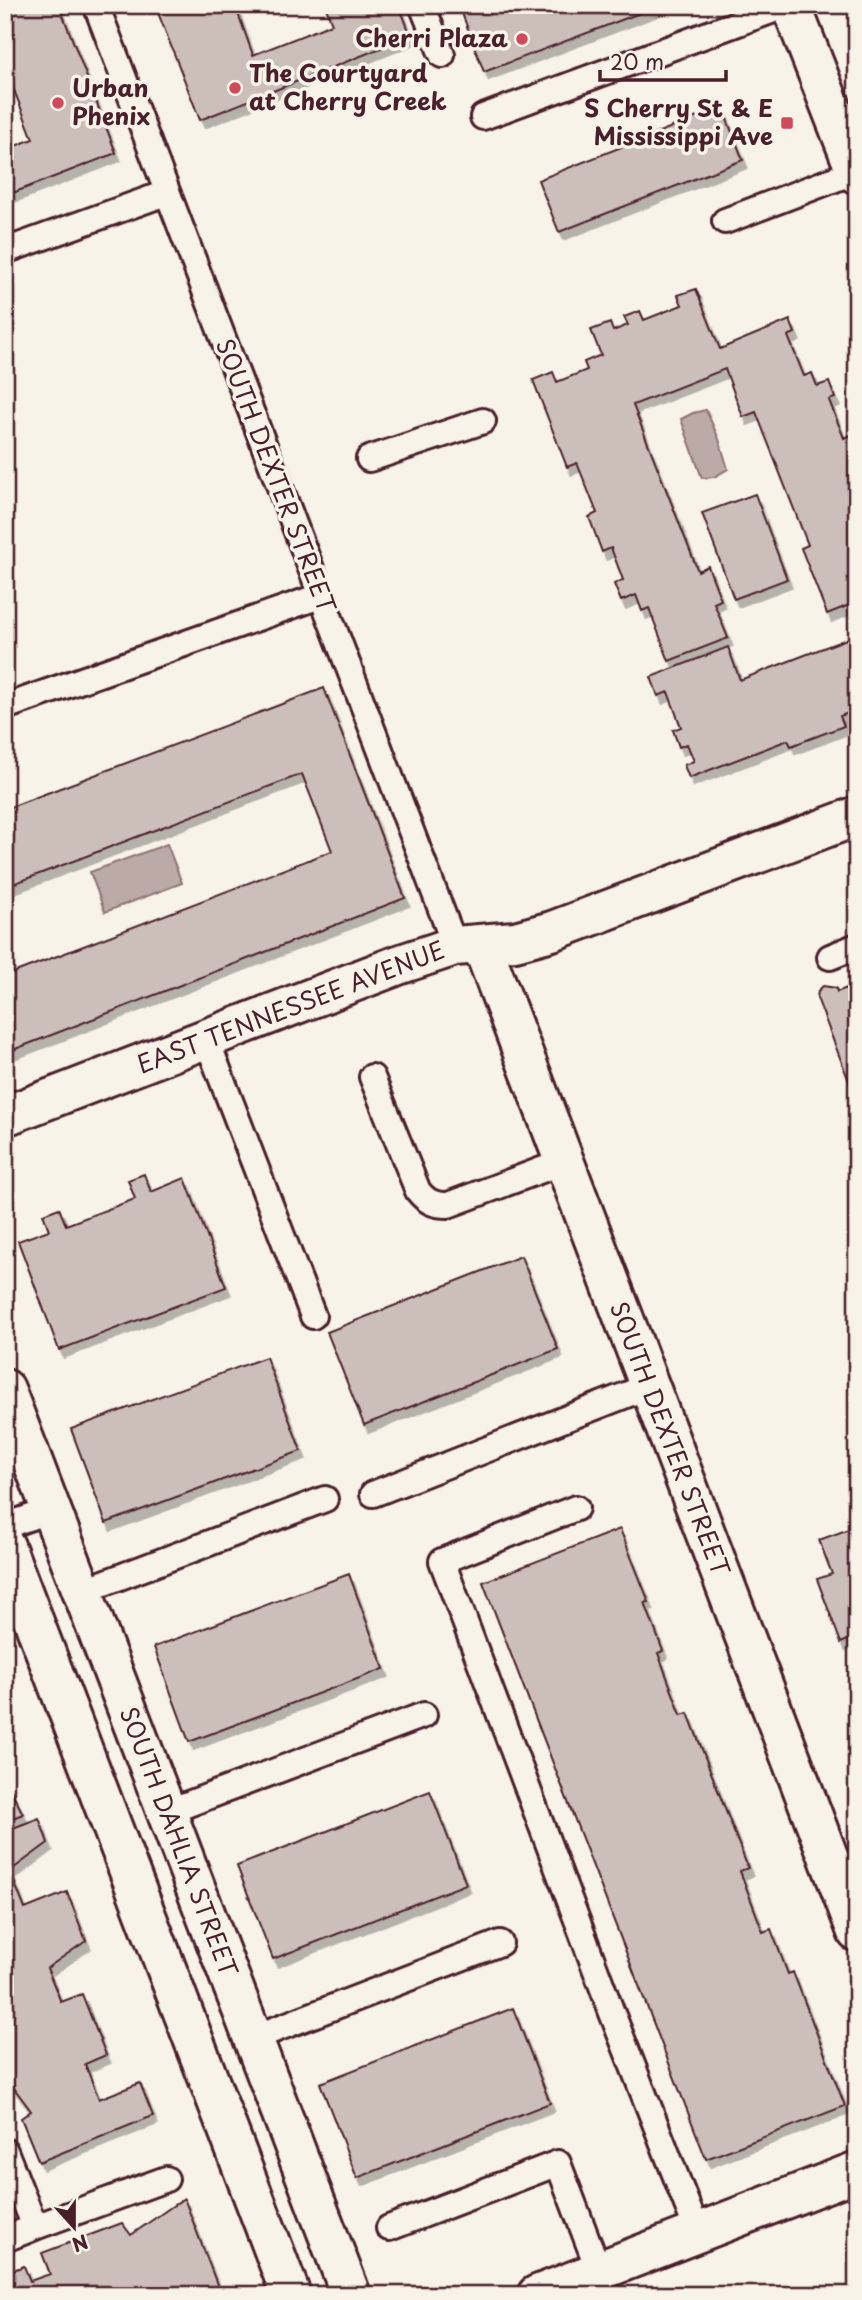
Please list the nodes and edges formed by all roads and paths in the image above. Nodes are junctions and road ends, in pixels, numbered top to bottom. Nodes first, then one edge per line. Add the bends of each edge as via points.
1 (96, 5) edge
2 (422, 5) edge
3 (789, 5) edge
4 (442, 55) dead end
5 (483, 117) dead end
6 (856, 173) edge
7 (166, 192) junction
8 (725, 221) dead end
9 (5, 251) edge
10 (483, 421) dead end
11 (369, 459) dead end
12 (320, 596) junction
13 (5, 706) edge
14 (857, 816) edge
15 (469, 946) junction
16 (857, 947) edge
17 (830, 957) dead end
18 (206, 1038) junction
19 (372, 1077) dead end
20 (5, 1116) edge
21 (563, 1162) junction
22 (313, 1316) dead end
23 (649, 1386) junction
24 (5, 1389) edge
25 (373, 1494) dead end
26 (325, 1499) dead end
27 (576, 1508) dead end
28 (51, 1510) junction
29 (5, 1526) edge
30 (5, 1546) edge
31 (83, 1591) junction
32 (424, 1715) dead end
33 (167, 1812) junction
34 (857, 1932) edge
35 (500, 1943) dead end
36 (253, 2038) junction
37 (5, 2151) edge
38 (857, 2171) edge
39 (166, 2179) dead end
40 (35, 2227) junction
41 (389, 2228) dead end
42 (698, 2233) junction
43 (5, 2239) edge
44 (599, 2271) junction
45 (291, 2295) edge
46 (351, 2295) edge
47 (537, 2295) edge

1 - 7 lane, SOUTH DEXTER STREET
2 - 4 lane
3 - 5 lane
3 - 6 street
6 - 8 lane
7 - 9 lane
7 - 12 lane, SOUTH DEXTER STREET
10 - 11 lane
12 - 13 lane
12 - 15 lane, SOUTH DEXTER STREET
14 - 15 street, EAST TENNESSEE AVENUE via 552,931
15 - 18 street, EAST TENNESSEE AVENUE via 357,980
15 - 21 street, SOUTH DEXTER STREET
16 - 17 lane
18 - 20 street, EAST TENNESSEE AVENUE
18 - 22 lane
19 - 21 lane via 425,1200 448,1205
21 - 23 street, SOUTH DEXTER STREET
23 - 25 lane
23 - 34 street, SOUTH DEXTER STREET
24 - 28 street, SOUTH DAHLIA STREET
26 - 31 lane
27 - 42 lane via 442,1561
28 - 29 lane
28 - 31 street, SOUTH DAHLIA STREET
30 - 45 street
31 - 33 street, SOUTH DAHLIA STREET
32 - 33 lane
33 - 36 street, SOUTH DAHLIA STREET
35 - 36 lane
36 - 46 street, SOUTH DAHLIA STREET
37 - 40 lane
38 - 42 street
39 - 40 lane
40 - 43 lane
41 - 44 lane via 558,2163
42 - 44 street
44 - 47 street

